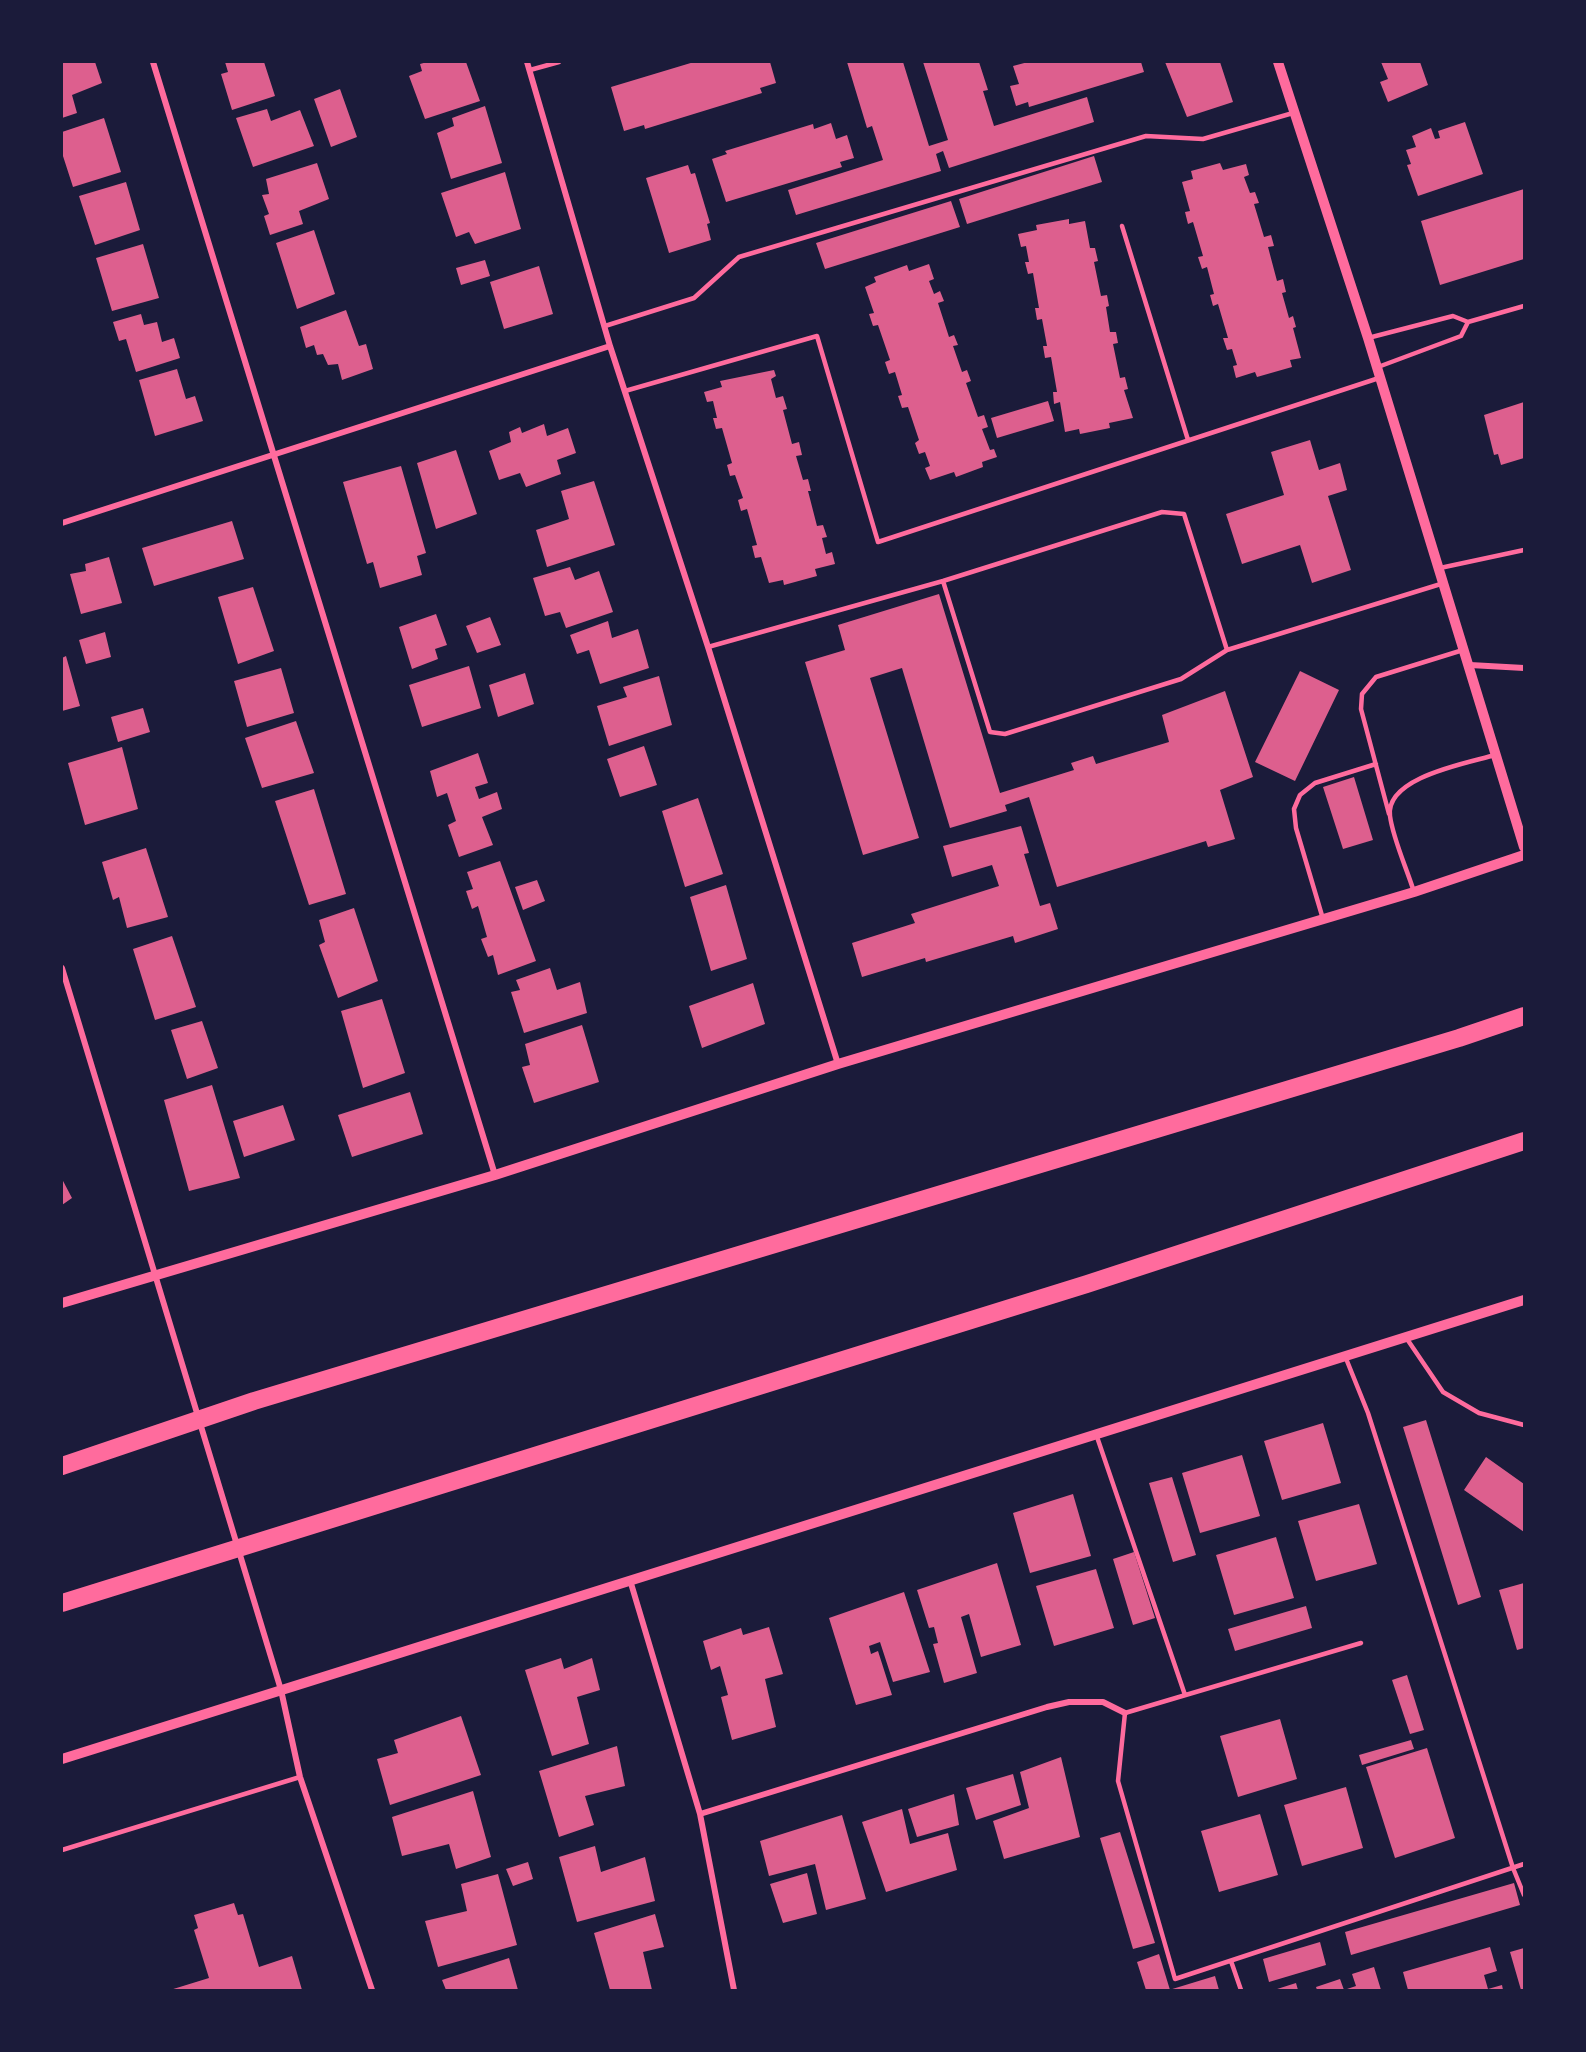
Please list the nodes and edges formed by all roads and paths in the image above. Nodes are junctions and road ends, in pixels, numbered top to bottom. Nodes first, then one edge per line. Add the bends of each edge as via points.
1 (153, 62) edge
2 (528, 62) edge
3 (560, 62) edge
4 (1278, 62) edge
5 (530, 70) junction
6 (1294, 112) junction
7 (1122, 226) dead end
8 (1524, 306) edge
9 (1468, 322) junction
10 (605, 326) junction
11 (1368, 338) junction
12 (610, 346) junction
13 (1377, 373) junction
14 (625, 391) junction
15 (1188, 440) junction
16 (272, 454) junction
17 (62, 522) edge
18 (1524, 550) edge
19 (1440, 568) junction
20 (943, 581) junction
21 (1444, 583) junction
22 (708, 647) junction
23 (1227, 650) junction
24 (1466, 650) junction
25 (1470, 665) junction
26 (1524, 668) edge
27 (1497, 754) junction
28 (1376, 764) junction
29 (1389, 814) junction
30 (1524, 847) edge
31 (1524, 855) edge
32 (1414, 892) junction
33 (1323, 919) junction
34 (62, 968) edge
35 (1524, 1016) edge
36 (838, 1064) junction
37 (1518, 1143) edge
38 (495, 1176) junction
39 (156, 1276) junction
40 (1524, 1300) edge
41 (62, 1303) edge
42 (1406, 1337) junction
43 (1345, 1356) junction
44 (1524, 1425) edge
45 (1096, 1434) junction
46 (62, 1466) edge
47 (630, 1580) junction
48 (62, 1603) edge
49 (1361, 1643) dead end
50 (281, 1690) junction
51 (1185, 1695) junction
52 (1125, 1713) junction
53 (62, 1759) edge
54 (300, 1777) junction
55 (700, 1814) junction
56 (62, 1850) edge
57 (1524, 1864) edge
58 (1513, 1868) junction
59 (1524, 1895) edge
60 (1231, 1960) junction
61 (372, 1990) edge
62 (734, 1990) edge
63 (1241, 1990) edge

1 - 16 street
2 - 5 street
3 - 5 lane
4 - 6 street
5 - 10 street
6 - 10 lane via 1203,139 1146,136 739,258 694,298
6 - 11 street
7 - 15 lane
8 - 9 lane
9 - 11 lane via 1453,316
9 - 13 lane via 1461,336
10 - 12 street
11 - 13 street
12 - 14 street
12 - 16 street
13 - 15 lane
13 - 19 street
14 - 15 lane via 817,336 878,542
14 - 22 street
16 - 17 street
16 - 38 street
18 - 19 lane
19 - 21 street
20 - 22 lane
20 - 23 lane via 1162,512 1184,514
20 - 23 lane via 990,732 1005,734 1181,680
21 - 23 lane
21 - 24 street
22 - 36 street
24 - 25 street
24 - 28 lane via 1376,677 1368,685 1362,694 1361,709
25 - 26 street
25 - 27 street
27 - 29 lane via 1417,779 1397,793
27 - 30 street
28 - 29 lane
28 - 33 lane via 1315,783 1300,795 1294,809
29 - 32 lane
31 - 32 street
32 - 33 street
33 - 36 street
34 - 39 street
35 - 46 highway via 254,1401
36 - 38 street
37 - 48 highway via 1076,1287
38 - 39 street
39 - 41 street
39 - 50 street
40 - 42 street
42 - 43 street
42 - 44 lane via 1443,1392 1479,1413
43 - 45 street
43 - 58 lane via 1368,1413
45 - 47 street
45 - 51 lane
47 - 50 street
47 - 55 street
49 - 51 lane
50 - 53 street
50 - 54 street
51 - 52 lane
52 - 55 street via 1103,1702 1047,1707
52 - 60 lane via 1118,1781 1175,1979
54 - 56 lane
54 - 61 street
55 - 62 street
57 - 58 lane
58 - 59 lane
58 - 60 lane
60 - 63 lane

